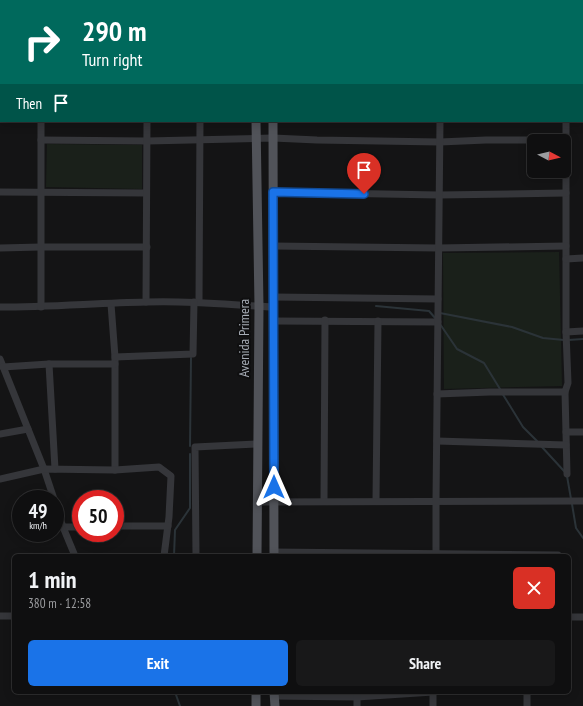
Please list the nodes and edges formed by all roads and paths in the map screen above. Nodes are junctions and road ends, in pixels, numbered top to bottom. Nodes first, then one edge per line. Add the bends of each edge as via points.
1 (41, 122) edge
2 (147, 122) edge
3 (200, 122) edge
4 (256, 122) edge
5 (273, 122) edge
6 (440, 122) edge
7 (566, 122) edge
8 (566, 134) edge
9 (273, 138) junction
10 (256, 139) junction
11 (41, 140) junction
12 (200, 140) junction
13 (527, 140) edge
14 (147, 141) junction
15 (440, 142) junction
16 (566, 178) edge
17 (0, 192) edge
18 (41, 192) junction
19 (273, 192) junction
20 (146, 193) junction
21 (566, 193) junction
22 (439, 195) junction
23 (274, 246) junction
24 (566, 246) junction
25 (41, 247) junction
26 (147, 247) junction
27 (0, 248) edge
28 (438, 248) junction
29 (583, 258) edge
30 (566, 259) junction
31 (274, 297) junction
32 (438, 299) junction
33 (146, 302) junction
34 (197, 302) junction
35 (111, 304) junction
36 (259, 306) junction
37 (0, 307) edge
38 (41, 307) junction
39 (274, 307) junction
40 (325, 320) junction
41 (274, 321) junction
42 (378, 321) junction
43 (438, 322) junction
44 (583, 331) edge
45 (566, 332) junction
46 (115, 360) junction
47 (1, 363) edge
48 (49, 364) junction
49 (565, 392) junction
50 (437, 394) junction
51 (28, 429) junction
52 (566, 432) junction
53 (583, 432) edge
54 (0, 434) edge
55 (437, 441) junction
56 (258, 444) junction
57 (566, 445) junction
58 (44, 469) junction
59 (55, 469) junction
60 (116, 470) junction
61 (567, 474) dead end
62 (0, 479) edge
63 (51, 490) edge
64 (376, 500) junction
65 (583, 500) edge
66 (324, 501) junction
67 (436, 501) junction
68 (257, 502) junction
69 (274, 502) junction
70 (124, 526) edge
71 (168, 526) junction
72 (64, 529) edge
73 (74, 554) edge
74 (164, 554) edge
75 (196, 554) edge
76 (257, 554) edge
77 (274, 554) edge
78 (436, 554) edge
79 (0, 616) edge
80 (12, 616) edge
81 (571, 617) edge
82 (583, 618) edge
83 (256, 694) edge
84 (274, 694) edge
85 (357, 694) edge
86 (433, 694) edge
87 (527, 694) edge
88 (256, 706) edge
89 (274, 706) edge
90 (357, 706) edge
91 (433, 706) edge
92 (526, 706) edge

1 - 11 street
2 - 14 street
3 - 12 street
4 - 10 main road, Avenida Primera
5 - 9 main road
6 - 15 street
7 - 8 street
9 - 10 street
9 - 15 street
9 - 19 main road
10 - 12 street
10 - 36 main road, Avenida Primera
11 - 14 street
11 - 18 street
12 - 14 street
12 - 34 street
13 - 15 street
14 - 20 street
15 - 22 street
16 - 21 street
17 - 18 street
18 - 20 street
18 - 25 street
19 - 22 street
19 - 23 main road
20 - 26 street
21 - 22 street
21 - 24 street
22 - 28 street
23 - 28 street
23 - 31 main road
24 - 28 street
24 - 30 street
25 - 26 street
25 - 27 street
25 - 38 street
26 - 33 street
28 - 32 street
29 - 30 street
30 - 45 street
31 - 32 street
31 - 39 main road
32 - 43 street
33 - 34 street
33 - 35 street
34 - 36 street
34 - 46 street via 193,354
35 - 38 street
35 - 46 street
36 - 39 street
36 - 56 main road, Avenida Primera
37 - 38 street
39 - 41 main road
40 - 41 street
40 - 42 street
40 - 66 street
41 - 69 main road
42 - 43 street
42 - 64 street
43 - 50 street
44 - 45 street
45 - 49 street via 568,383
46 - 48 street
46 - 60 street
47 - 48 street
47 - 51 street
48 - 59 street
49 - 50 street
49 - 52 street
50 - 55 street
51 - 54 street
51 - 58 street
52 - 53 street
52 - 57 street
55 - 57 street
55 - 67 street
56 - 68 main road, Avenida Primera
56 - 75 street via 195,447
57 - 61 street
58 - 59 street
58 - 62 street
58 - 63 street
59 - 60 street
60 - 71 street via 158,467 171,476
64 - 66 street
64 - 67 street
65 - 67 street
66 - 69 street
67 - 78 street
68 - 69 street
68 - 76 main road, Avenida Primera
69 - 77 main road
70 - 71 street
71 - 74 street
72 - 73 street
79 - 80 street
81 - 82 street
83 - 88 main road
84 - 85 street
84 - 89 main road
85 - 90 street
86 - 91 street
87 - 92 street

